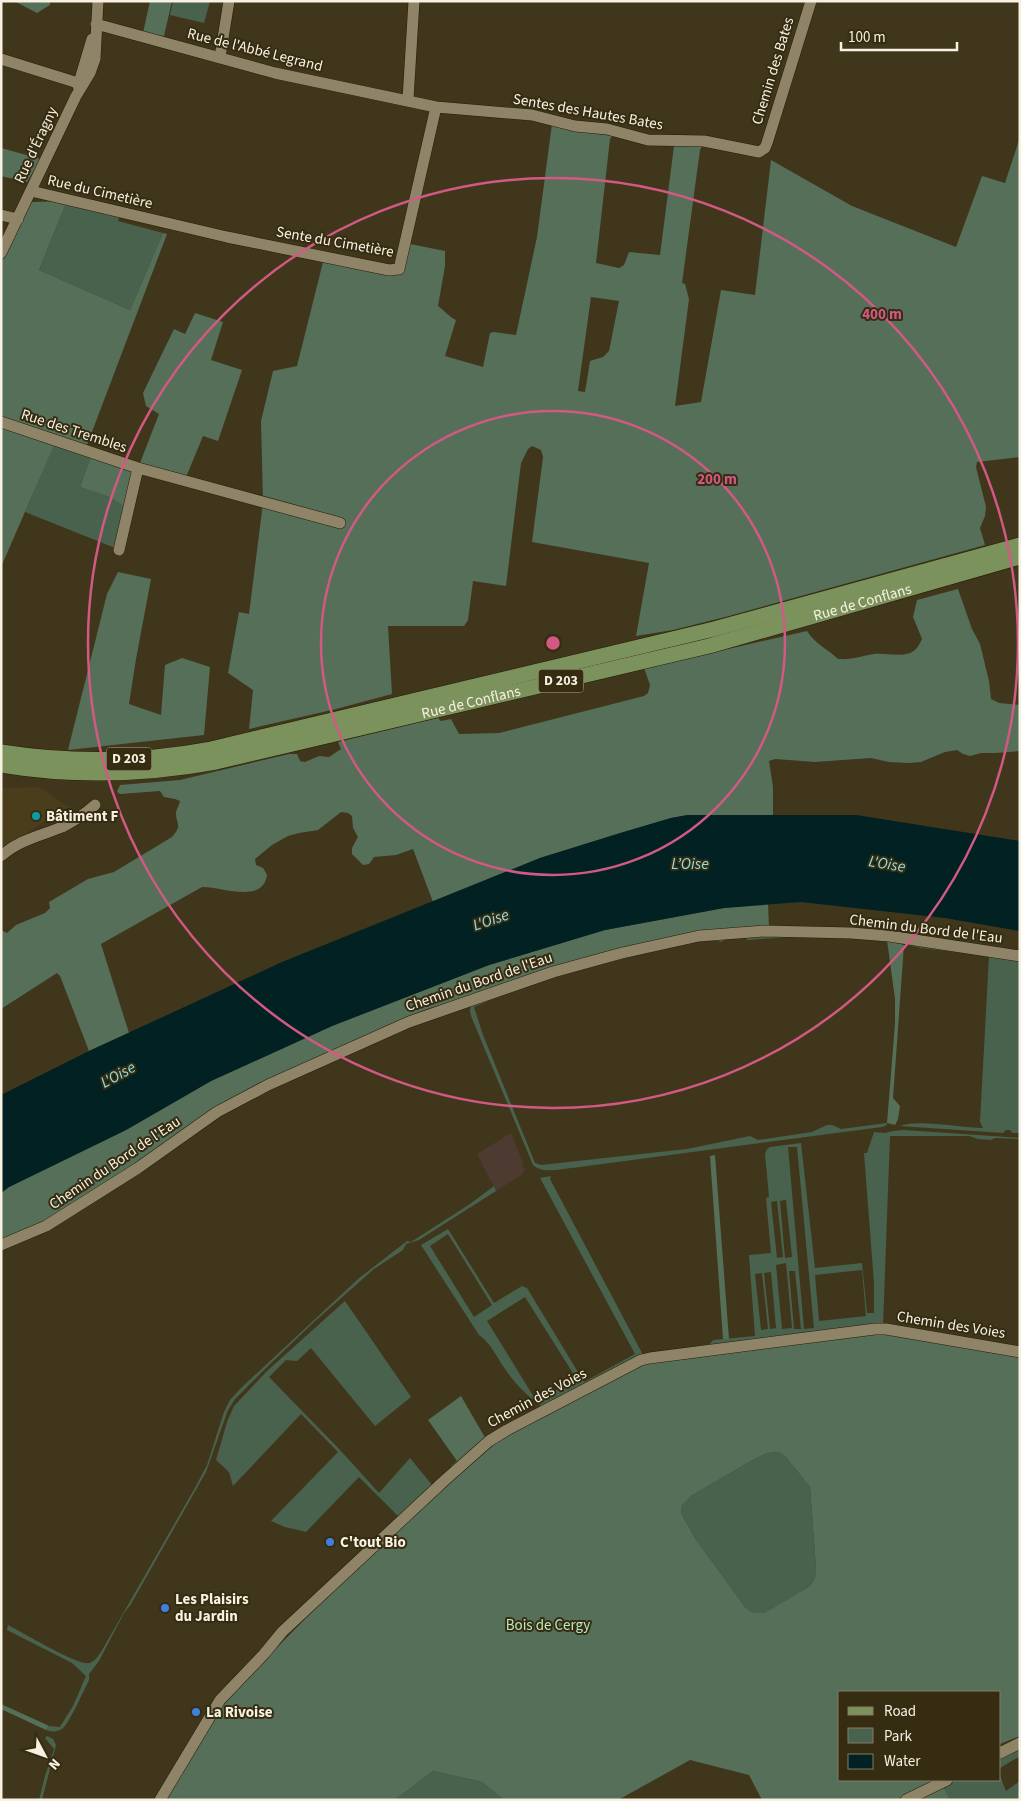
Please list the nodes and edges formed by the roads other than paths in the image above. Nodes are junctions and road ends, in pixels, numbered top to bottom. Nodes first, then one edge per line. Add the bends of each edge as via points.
1 (98, 1) edge
2 (229, 1) edge
3 (414, 1) edge
4 (811, 1) edge
5 (96, 27) junction
6 (220, 57) junction
7 (1, 59) edge
8 (81, 82) junction
9 (408, 99) junction
10 (436, 106) junction
11 (763, 150) joint
12 (31, 191) junction
13 (1, 215) edge
14 (18, 219) junction
15 (162, 222) joint
16 (1, 253) edge
17 (1, 422) edge
18 (138, 468) junction
19 (340, 523) dead end
20 (1020, 545) edge
21 (119, 550) dead end
22 (1020, 557) edge
23 (1, 752) edge
24 (1, 766) edge
25 (95, 806) dead end
26 (1, 856) edge
27 (1020, 956) edge
28 (1, 1245) edge
29 (1020, 1352) edge
30 (1020, 1743) edge
31 (1001, 1752) edge
32 (945, 1781) edge
33 (160, 1800) edge
34 (906, 1800) edge

1 - 5 street, Rue d'Éragny
2 - 6 street
3 - 9 street
4 - 11 street, Chemin des Bates
5 - 6 street, Rue de l'Abbé Legrand
5 - 8 street, Rue d'Éragny
6 - 9 street, Rue de l'Abbé Legrand via 275,72
7 - 8 street
8 - 12 street, Rue d'Éragny
9 - 10 street, Sentes des Hautes Bates
10 - 11 street, Sentes des Hautes Bates via 532,115 648,140 699,140 756,152
10 - 15 street, Sente du Cimetière via 399,269 389,270
12 - 14 street, Rue d'Éragny
12 - 15 street, Rue du Cimetière
13 - 14 street
14 - 16 street, Rue d'Éragny
17 - 18 street, Rue des Trembles
18 - 19 street, Rue des Trembles
18 - 21 street
20 - 23 main road, Rue de Conflans / D 203 via 714,629 211,749 105,760
22 - 24 main road, Rue de Conflans / D 203 via 733,640 224,760 156,771 111,773
25 - 26 street via 74,821 30,838
27 - 28 street, Chemin du Bord de l'Eau via 889,936 765,931 699,936 552,972 409,1022 268,1085 217,1112 138,1168 53,1222
29 - 33 street, Chemin des Voies via 875,1329 641,1360 489,1441 445,1480 282,1632 220,1700
30 - 31 street
32 - 34 street

